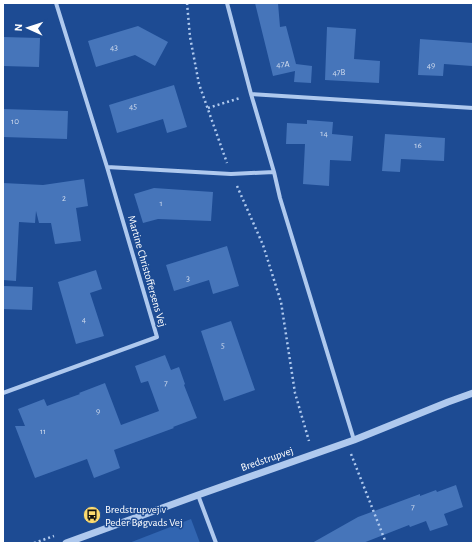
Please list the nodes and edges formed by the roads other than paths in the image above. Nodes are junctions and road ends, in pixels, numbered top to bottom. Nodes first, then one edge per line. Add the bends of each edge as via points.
1 (56, 3) edge
2 (227, 3) edge
3 (251, 94) junction
4 (473, 108) edge
5 (107, 167) junction
6 (274, 172) junction
7 (3, 393) edge
8 (473, 393) edge
9 (354, 440) junction
10 (198, 495) junction
11 (66, 543) edge
12 (216, 543) edge

1 - 5 street, Martine Christoffersens Vej
2 - 3 street
3 - 4 street
3 - 6 street
5 - 6 street via 232,174
5 - 7 street, Martine Christoffersens Vej via 156,337
6 - 9 street
8 - 9 street, Bredstrupvej
9 - 10 street, Bredstrupvej
10 - 11 street, Bredstrupvej
10 - 12 street

